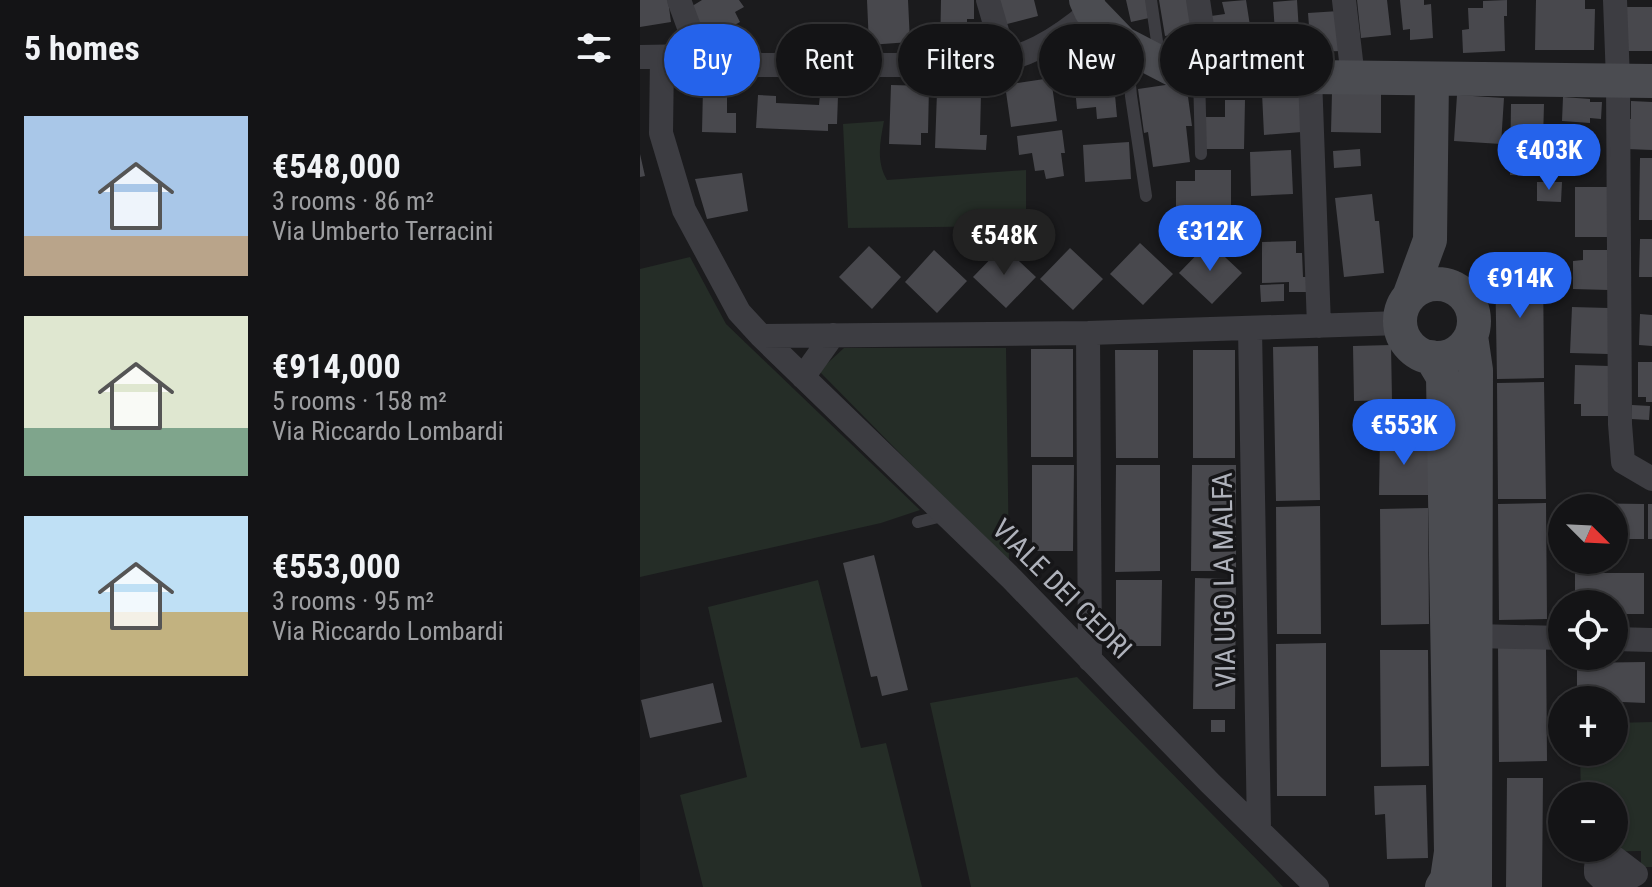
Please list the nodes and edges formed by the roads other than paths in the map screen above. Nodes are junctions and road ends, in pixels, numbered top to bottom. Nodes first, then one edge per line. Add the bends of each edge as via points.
1 (679, 0) edge
2 (988, 0) edge
3 (1151, 0) edge
4 (1198, 0) edge
5 (1344, 0) edge
6 (1615, 0) edge
7 (1089, 5) edge
8 (688, 24) edge
9 (995, 24) edge
10 (1107, 24) edge
11 (1200, 24) edge
12 (1023, 54) edge
13 (1144, 55) edge
14 (651, 57) edge
15 (1160, 63) joint
16 (760, 65) edge
17 (898, 65) edge
18 (1333, 78) edge
19 (1353, 78) junction
20 (1432, 79) junction
21 (1618, 80) junction
22 (1652, 81) edge
23 (1131, 96) edge
24 (1203, 96) edge
25 (1311, 96) edge
26 (1201, 154) dead end
27 (1146, 196) dead end
28 (1430, 240) junction
29 (1460, 292) junction
30 (1405, 310) junction
31 (1319, 326) junction
32 (1250, 329) junction
33 (1088, 333) junction
34 (833, 335) junction
35 (761, 336) junction
36 (1471, 336) junction
37 (1431, 357) junction
38 (803, 377) junction
39 (1650, 478) edge
40 (946, 515) junction
41 (918, 522) dead end
42 (1462, 636) junction
43 (1548, 638) edge
44 (1628, 639) edge
45 (1652, 640) edge
46 (1090, 660) junction
47 (1259, 829) junction
48 (1317, 887) edge
49 (1442, 887) edge
50 (1475, 887) edge

1 - 8 street
2 - 9 street
3 - 15 lane
4 - 11 street
5 - 19 street
6 - 21 street
7 - 10 street
7 - 12 street via 1074,26
13 - 15 street
14 - 35 street, VIALE DEI CEDRI via 661,133 684,210 739,312
16 - 17 street
18 - 19 street
19 - 20 street
20 - 21 street
20 - 28 street
21 - 22 street
21 - 39 street via 1623,462
23 - 27 lane
24 - 26 lane
25 - 31 street
28 - 29 street
28 - 30 street
29 - 30 street via 1428,285
29 - 36 street via 1473,312
30 - 31 street
30 - 37 street via 1403,335
31 - 32 street
32 - 33 street
32 - 47 street, VIA UGO LA MALFA
33 - 34 street
33 - 46 street
34 - 35 street
34 - 38 street
35 - 38 street, VIALE DEI CEDRI
36 - 37 street via 1455,353
36 - 42 street via 1476,370
37 - 42 street via 1443,377
38 - 40 street, VIALE DEI CEDRI
40 - 41 lane
40 - 46 street, VIALE DEI CEDRI
42 - 43 street
42 - 49 street via 1451,852
42 - 50 street
44 - 45 street
46 - 47 street, VIALE DEI CEDRI
47 - 48 street, VIALE DEI CEDRI

